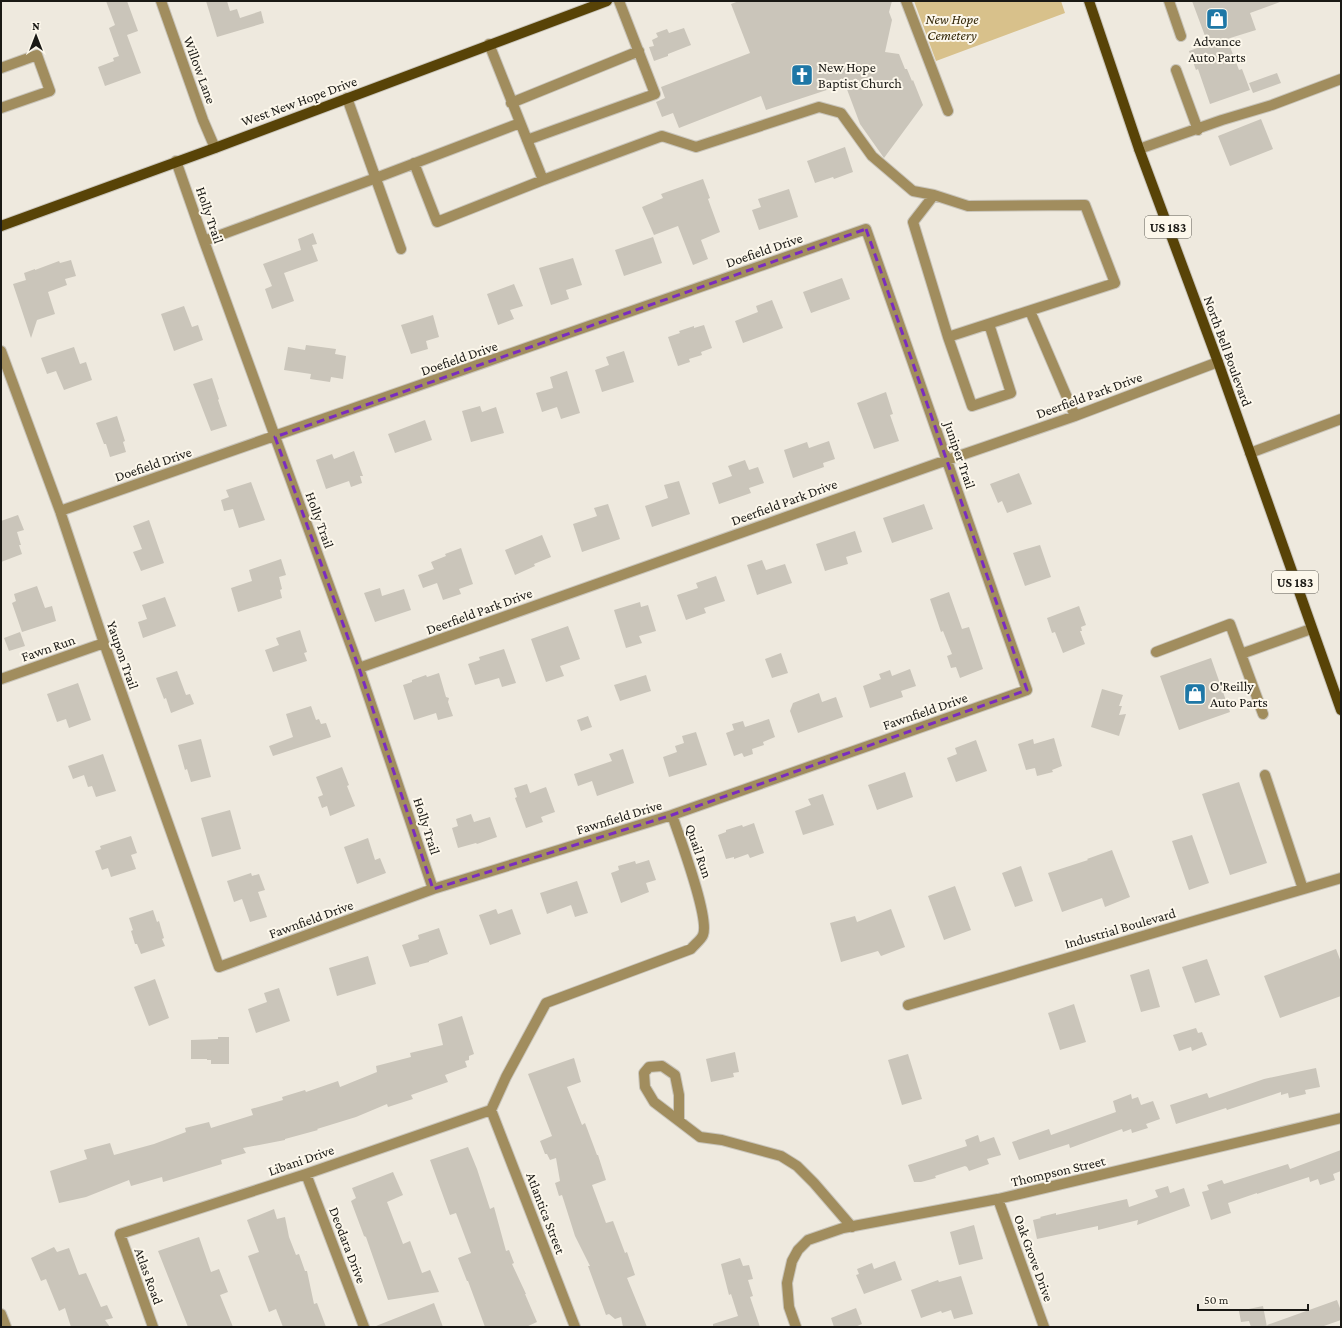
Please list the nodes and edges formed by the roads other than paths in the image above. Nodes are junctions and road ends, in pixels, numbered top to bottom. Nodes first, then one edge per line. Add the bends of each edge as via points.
1 (161, 1) edge
2 (607, 1) edge
3 (619, 1) edge
4 (906, 1) edge
5 (1089, 1) edge
6 (1169, 1) edge
7 (1181, 36) dead end
8 (489, 44) junction
9 (639, 52) junction
10 (1, 68) edge
11 (1176, 70) dead end
12 (1341, 79) edge
13 (347, 98) junction
14 (511, 103) junction
15 (1, 108) edge
16 (948, 111) dead end
17 (520, 123) junction
18 (1198, 130) junction
19 (527, 140) junction
20 (215, 148) junction
21 (1140, 149) junction
22 (176, 161) junction
23 (414, 163) junction
24 (376, 178) junction
25 (543, 180) junction
26 (934, 195) junction
27 (1, 226) edge
28 (866, 229) joint
29 (204, 241) junction
30 (401, 249) dead end
31 (1030, 311) junction
32 (989, 324) junction
33 (948, 337) junction
34 (1, 351) edge
35 (1218, 362) junction
36 (1075, 416) junction
37 (1341, 419) edge
38 (275, 437) junction
39 (1250, 453) junction
40 (947, 460) junction
41 (60, 511) junction
42 (1311, 629) junction
43 (104, 643) junction
44 (1156, 652) dead end
45 (1241, 654) junction
46 (359, 668) junction
47 (1, 678) edge
48 (1027, 690) joint
49 (1341, 710) edge
50 (1263, 714) dead end
51 (1265, 775) dead end
52 (672, 815) junction
53 (1341, 880) edge
54 (433, 889) junction
55 (1303, 889) junction
56 (219, 967) joint
57 (908, 1005) dead end
58 (491, 1110) junction
59 (1341, 1118) edge
60 (679, 1121) junction
61 (306, 1174) junction
62 (998, 1199) junction
63 (852, 1226) junction
64 (120, 1234) joint
65 (1, 1314) edge
66 (6, 1327) edge
67 (153, 1327) edge
68 (364, 1327) edge
69 (575, 1327) edge
70 (796, 1327) edge
71 (1044, 1327) edge

1 - 20 street, Willow Lane
2 - 8 main road, West New Hope Drive
3 - 9 street
4 - 16 street
5 - 21 main road, North Bell Boulevard / US 183
6 - 7 street
8 - 13 main road, West New Hope Drive
8 - 14 street
9 - 14 street
9 - 19 street via 655,94
10 - 15 street via 37,55 50,91
11 - 18 street
12 - 18 street
13 - 20 main road, West New Hope Drive
13 - 24 street
14 - 17 street
17 - 19 street
17 - 23 street
18 - 21 street
19 - 25 street
20 - 22 main road, West New Hope Drive
21 - 35 main road, North Bell Boulevard / US 183
22 - 27 main road, West New Hope Drive
22 - 29 street, Holly Trail
23 - 24 street
23 - 25 street via 437,222
24 - 29 street
24 - 30 street
25 - 26 street via 662,136 696,147 819,106 841,113 872,156 913,191
26 - 31 street via 968,206 1085,205 1115,283
26 - 33 street via 913,222
28 - 38 street, Doefield Drive
28 - 40 street, Juniper Trail
29 - 38 street, Holly Trail
31 - 32 street
31 - 36 street
32 - 33 street
32 - 33 street via 1011,392 972,406
34 - 41 street, Yaupon Trail
35 - 36 street, Deerfield Park Drive
35 - 39 main road, North Bell Boulevard / US 183
36 - 40 street, Deerfield Park Drive
37 - 39 street
38 - 41 street, Doefield Drive
38 - 46 street, Holly Trail
39 - 42 main road, North Bell Boulevard / US 183
40 - 46 street, Deerfield Park Drive
40 - 48 street, Juniper Trail
41 - 43 street, Yaupon Trail
42 - 45 street
42 - 49 main road, North Bell Boulevard / US 183
43 - 47 street, Fawn Run
43 - 56 street, Yaupon Trail
44 - 45 street via 1230,624
45 - 50 street
46 - 54 street, Holly Trail
48 - 52 street, Fawnfield Drive
51 - 55 street
52 - 54 street, Fawnfield Drive
52 - 58 street, Quail Run via 699,897 704,920 703,935 691,949 546,1003
53 - 55 street, Industrial Boulevard
54 - 56 street, Fawnfield Drive
55 - 57 street, Industrial Boulevard
58 - 61 street, Libani Drive
58 - 69 street, Atlantica Street
59 - 62 street, Thompson Street
60 - 60 street via 654,1102 645,1087 644,1073 649,1066 662,1066 675,1075 679,1095
60 - 63 street via 700,1137 722,1140 781,1156 797,1166
61 - 64 street, Libani Drive
61 - 68 street, Deodara Drive
62 - 63 street, Thompson Street
62 - 71 street, Oak Grove Drive
63 - 70 street, Thompson Street via 808,1240 798,1250 787,1282 789,1307
64 - 67 street, Atlas Road
65 - 66 street

